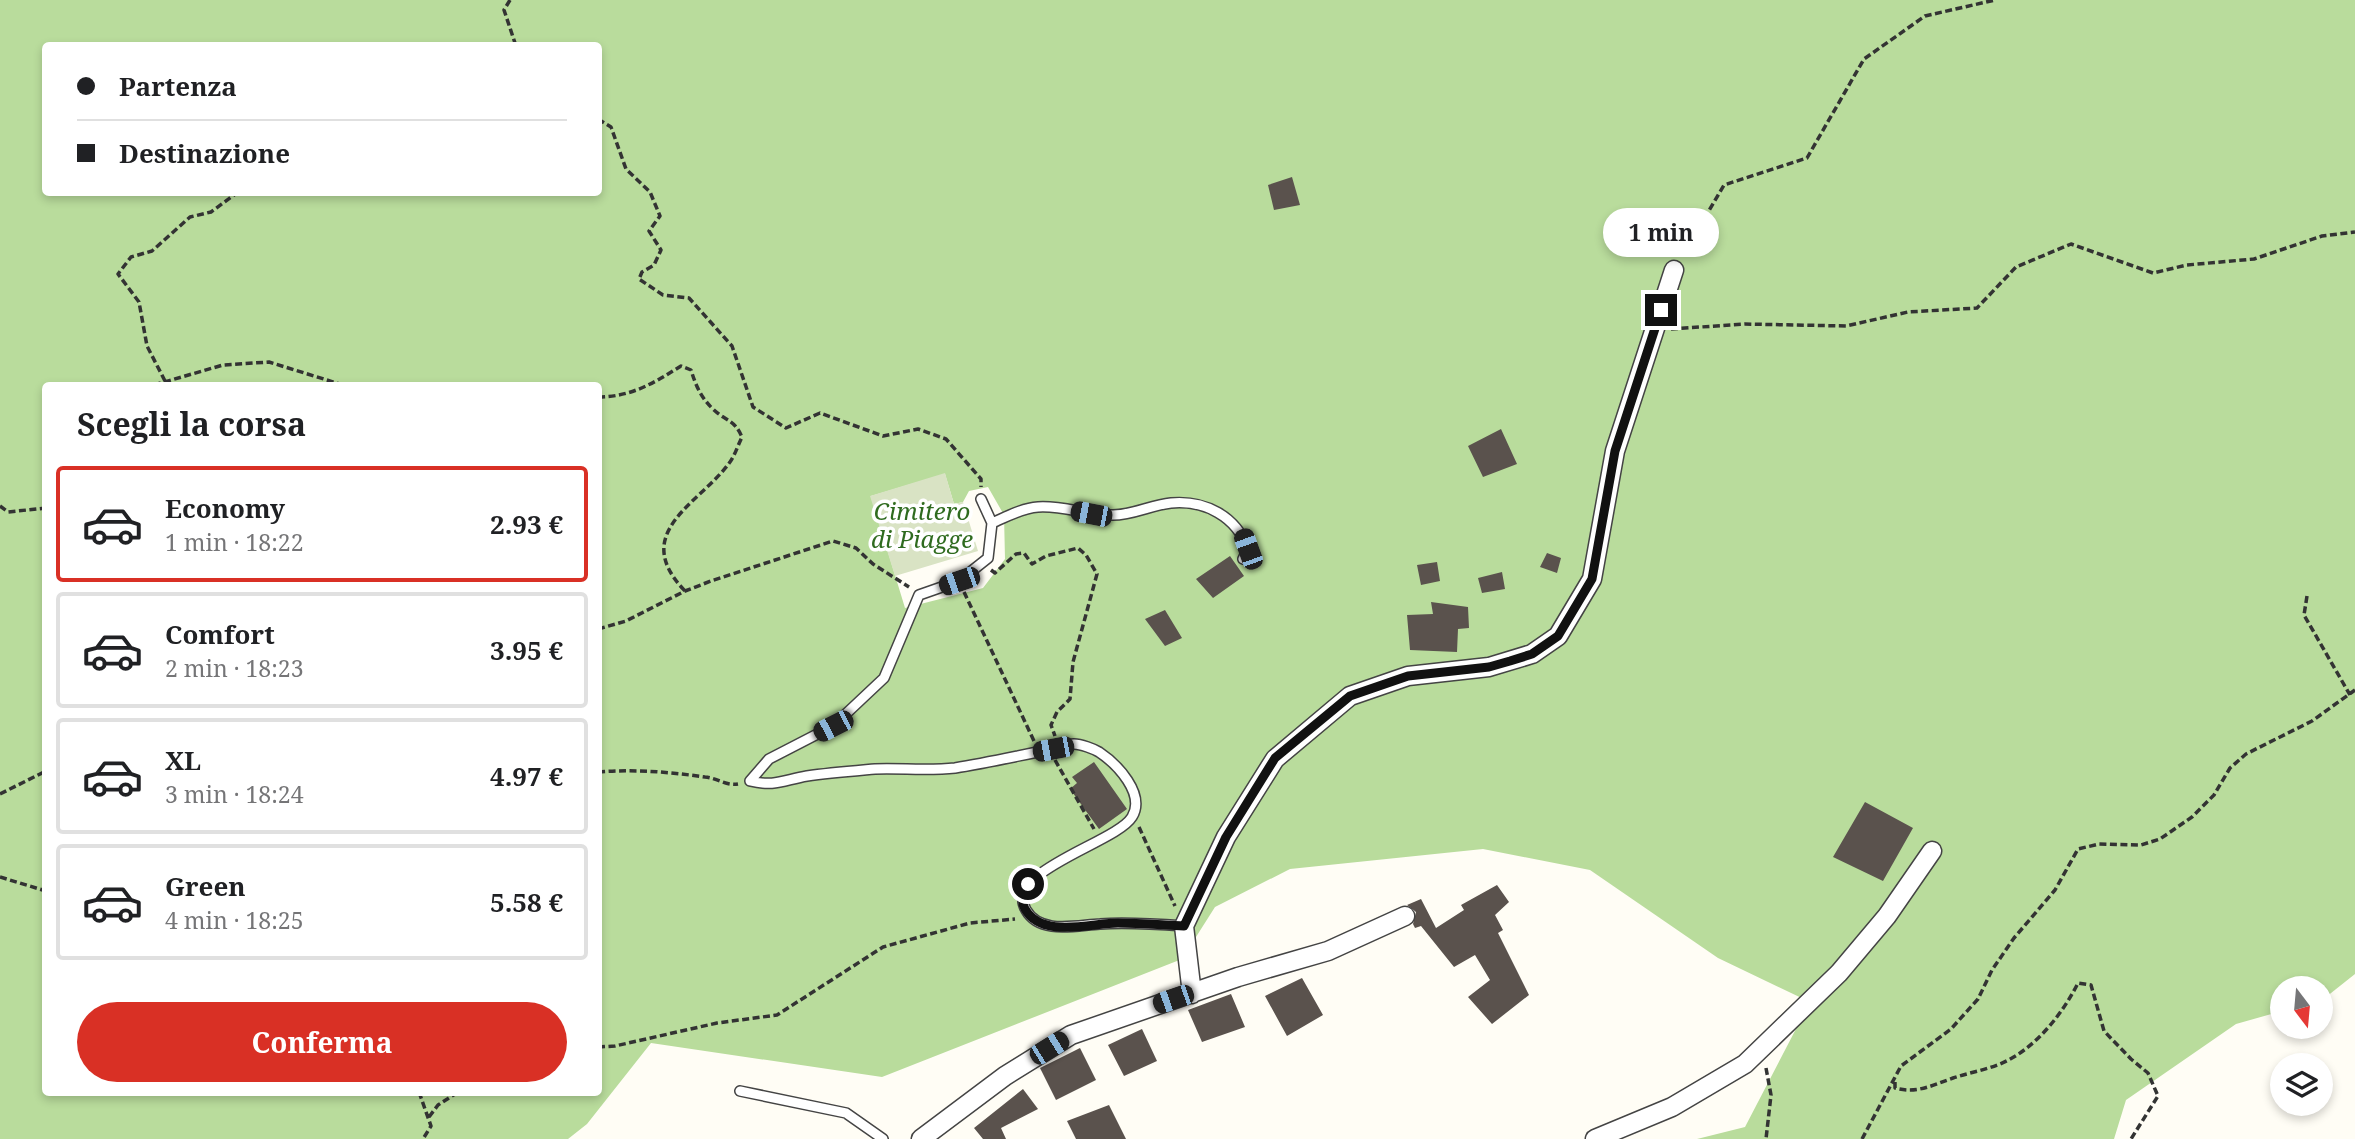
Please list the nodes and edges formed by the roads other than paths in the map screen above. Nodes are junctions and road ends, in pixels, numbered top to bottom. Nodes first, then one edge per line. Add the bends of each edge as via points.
1 (1674, 270) road end
2 (981, 499) road end
3 (992, 523) junction
4 (1243, 559) dead end
5 (1931, 851) dead end
6 (1405, 916) dead end
7 (1184, 926) junction
8 (1192, 994) junction
9 (740, 1091) dead end
10 (883, 1139) edge
11 (921, 1139) edge
12 (1595, 1139) edge

1 - 7 street via 1615,451 1592,579 1558,636 1532,654 1510,661 1408,676 1350,696 1275,758 1226,837
2 - 3 lane
3 - 4 lane via 1037,507 1113,516 1170,503 1199,504 1225,515 1242,534 1248,549
3 - 7 lane via 988,558 959,581 919,595 884,678 833,726 769,759 750,781 769,785 874,769 953,768 1074,744 1099,751 1128,779 1136,803 1133,815 1124,826 1068,855 1028,884 1022,902 1031,917 1057,927 1117,923
5 - 12 street via 1887,916 1839,973 1745,1064 1672,1107
6 - 8 street via 1328,950
7 - 8 street
8 - 11 street via 1070,1035 1004,1076
9 - 10 lane via 846,1113

